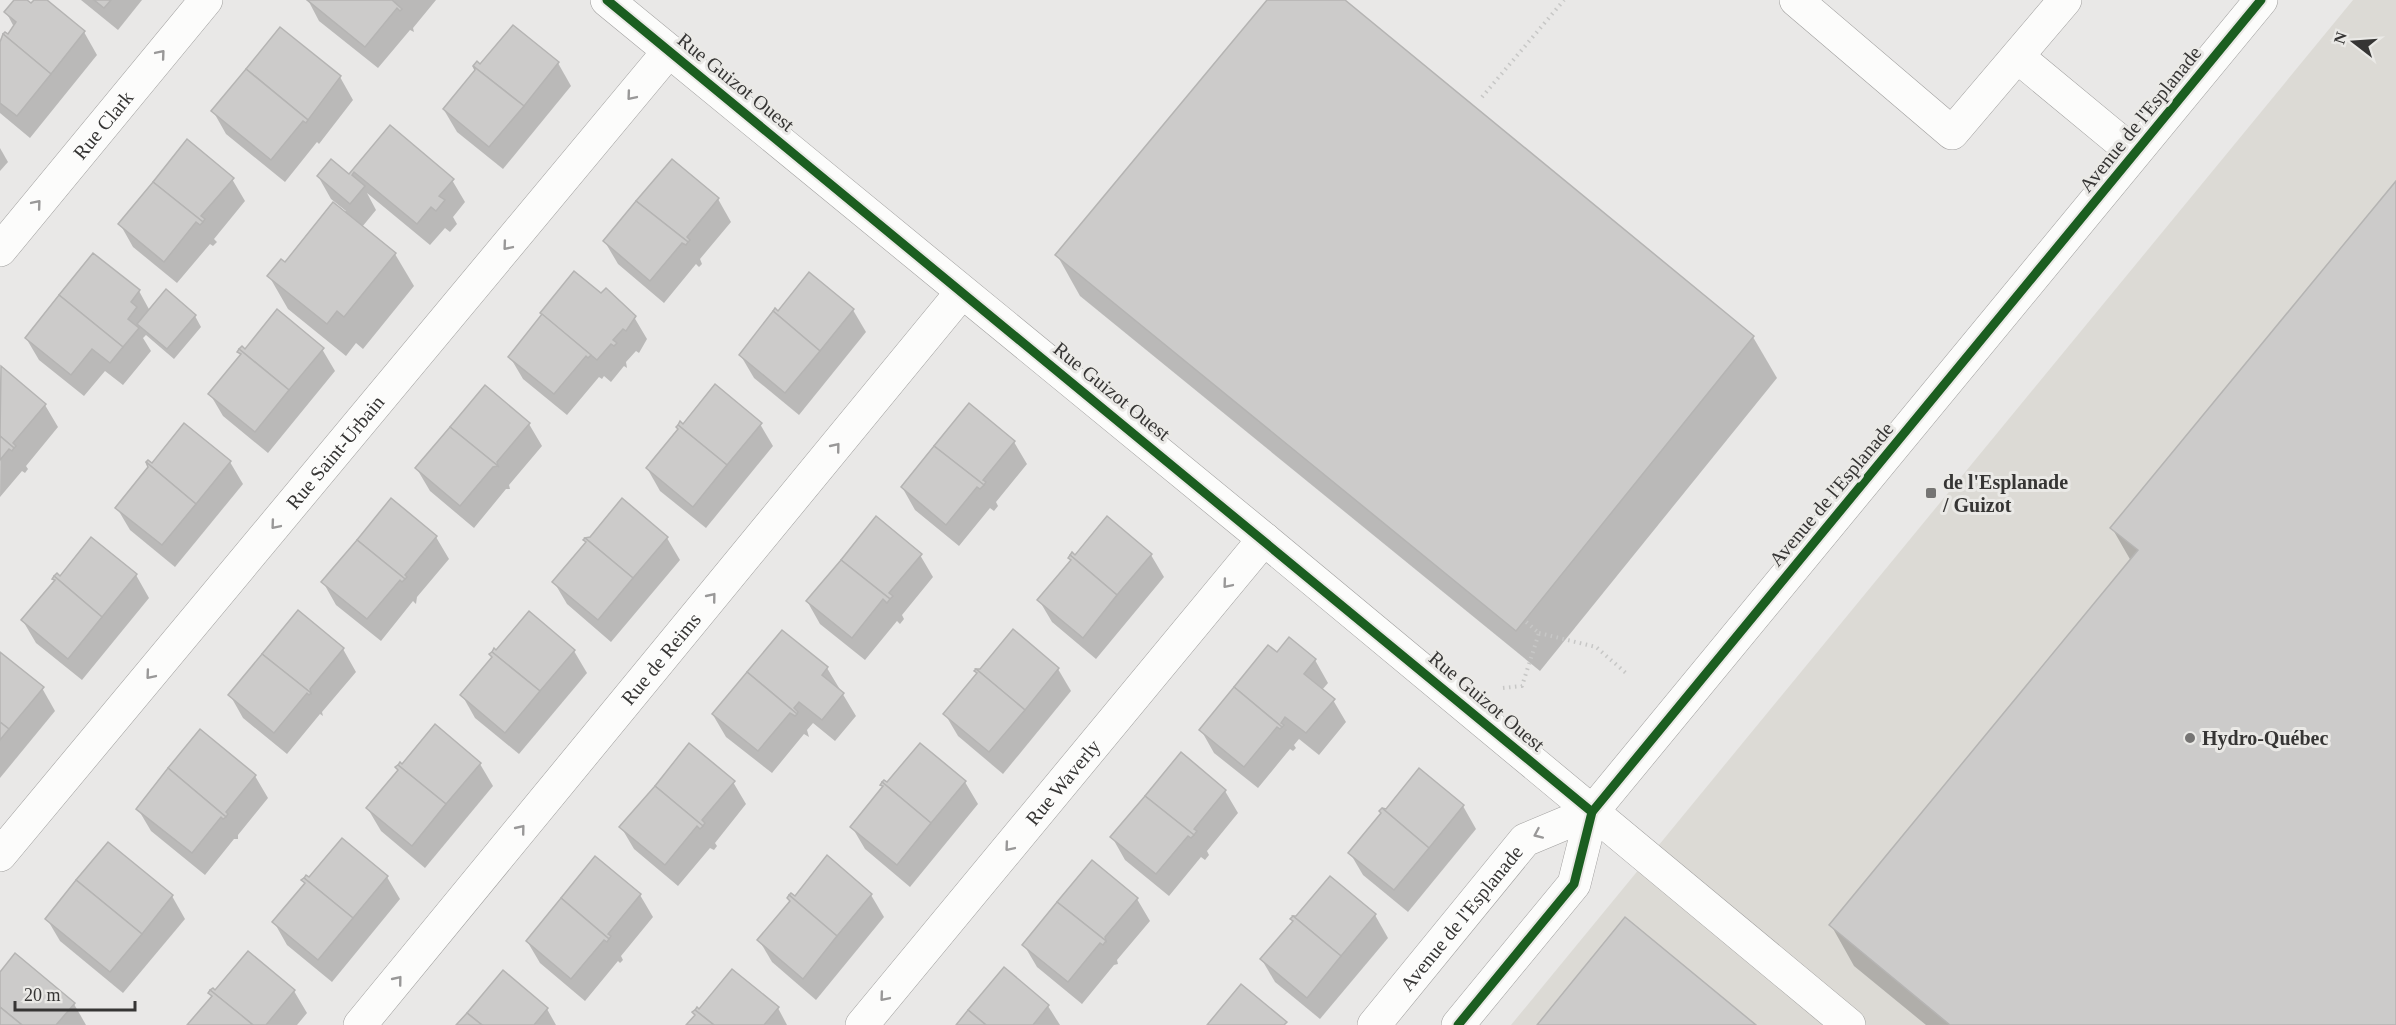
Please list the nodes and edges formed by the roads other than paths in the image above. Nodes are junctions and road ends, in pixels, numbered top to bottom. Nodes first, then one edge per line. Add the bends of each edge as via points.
1 (206, 0) edge
2 (607, 0) edge
3 (1796, 0) edge
4 (2065, 0) edge
5 (2261, 0) edge
6 (669, 51) junction
7 (2018, 57) junction
8 (2134, 153) junction
9 (0, 250) edge
10 (962, 292) junction
11 (1264, 539) junction
12 (1592, 812) junction
13 (0, 855) edge
14 (360, 1025) edge
15 (862, 1025) edge
16 (1374, 1025) edge
17 (1458, 1025) edge
18 (1849, 1025) edge

9 -> 1 street, Rue Clark
2 - 6 street, Rue Guizot Ouest
3 - 7 street via 1952,133
4 - 7 street
5 - 8 street, Avenue de l'Esplanade
6 - 10 street, Rue Guizot Ouest
6 -> 13 street, Rue Saint-Urbain
7 - 8 street
8 - 12 street, Avenue de l'Esplanade
10 - 11 street, Rue Guizot Ouest
14 -> 10 street, Rue de Reims
11 - 12 street, Rue Guizot Ouest
11 -> 15 street, Rue Waverly
12 -> 16 street, Avenue de l'Esplanade via 1525,840
12 - 17 street, Avenue de l'Esplanade via 1574,884
12 - 18 street, Rue Guizot Ouest

